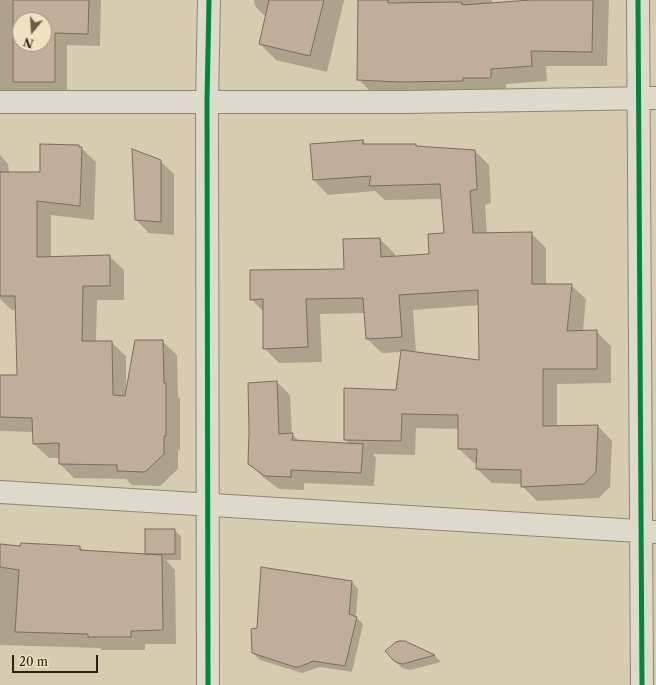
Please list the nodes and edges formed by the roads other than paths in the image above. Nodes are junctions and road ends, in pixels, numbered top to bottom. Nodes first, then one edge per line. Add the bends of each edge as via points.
1 (209, 0) edge
2 (638, 0) edge
3 (647, 98) edge
4 (207, 101) junction
5 (0, 102) edge
6 (0, 492) edge
7 (207, 504) junction
8 (649, 531) edge
9 (208, 685) edge
10 (642, 685) edge

1 - 4 street
2 - 3 street
3 - 4 street via 407,102
3 - 8 street
4 - 5 street
4 - 7 street
6 - 7 street
7 - 8 street
7 - 9 street
8 - 10 street

